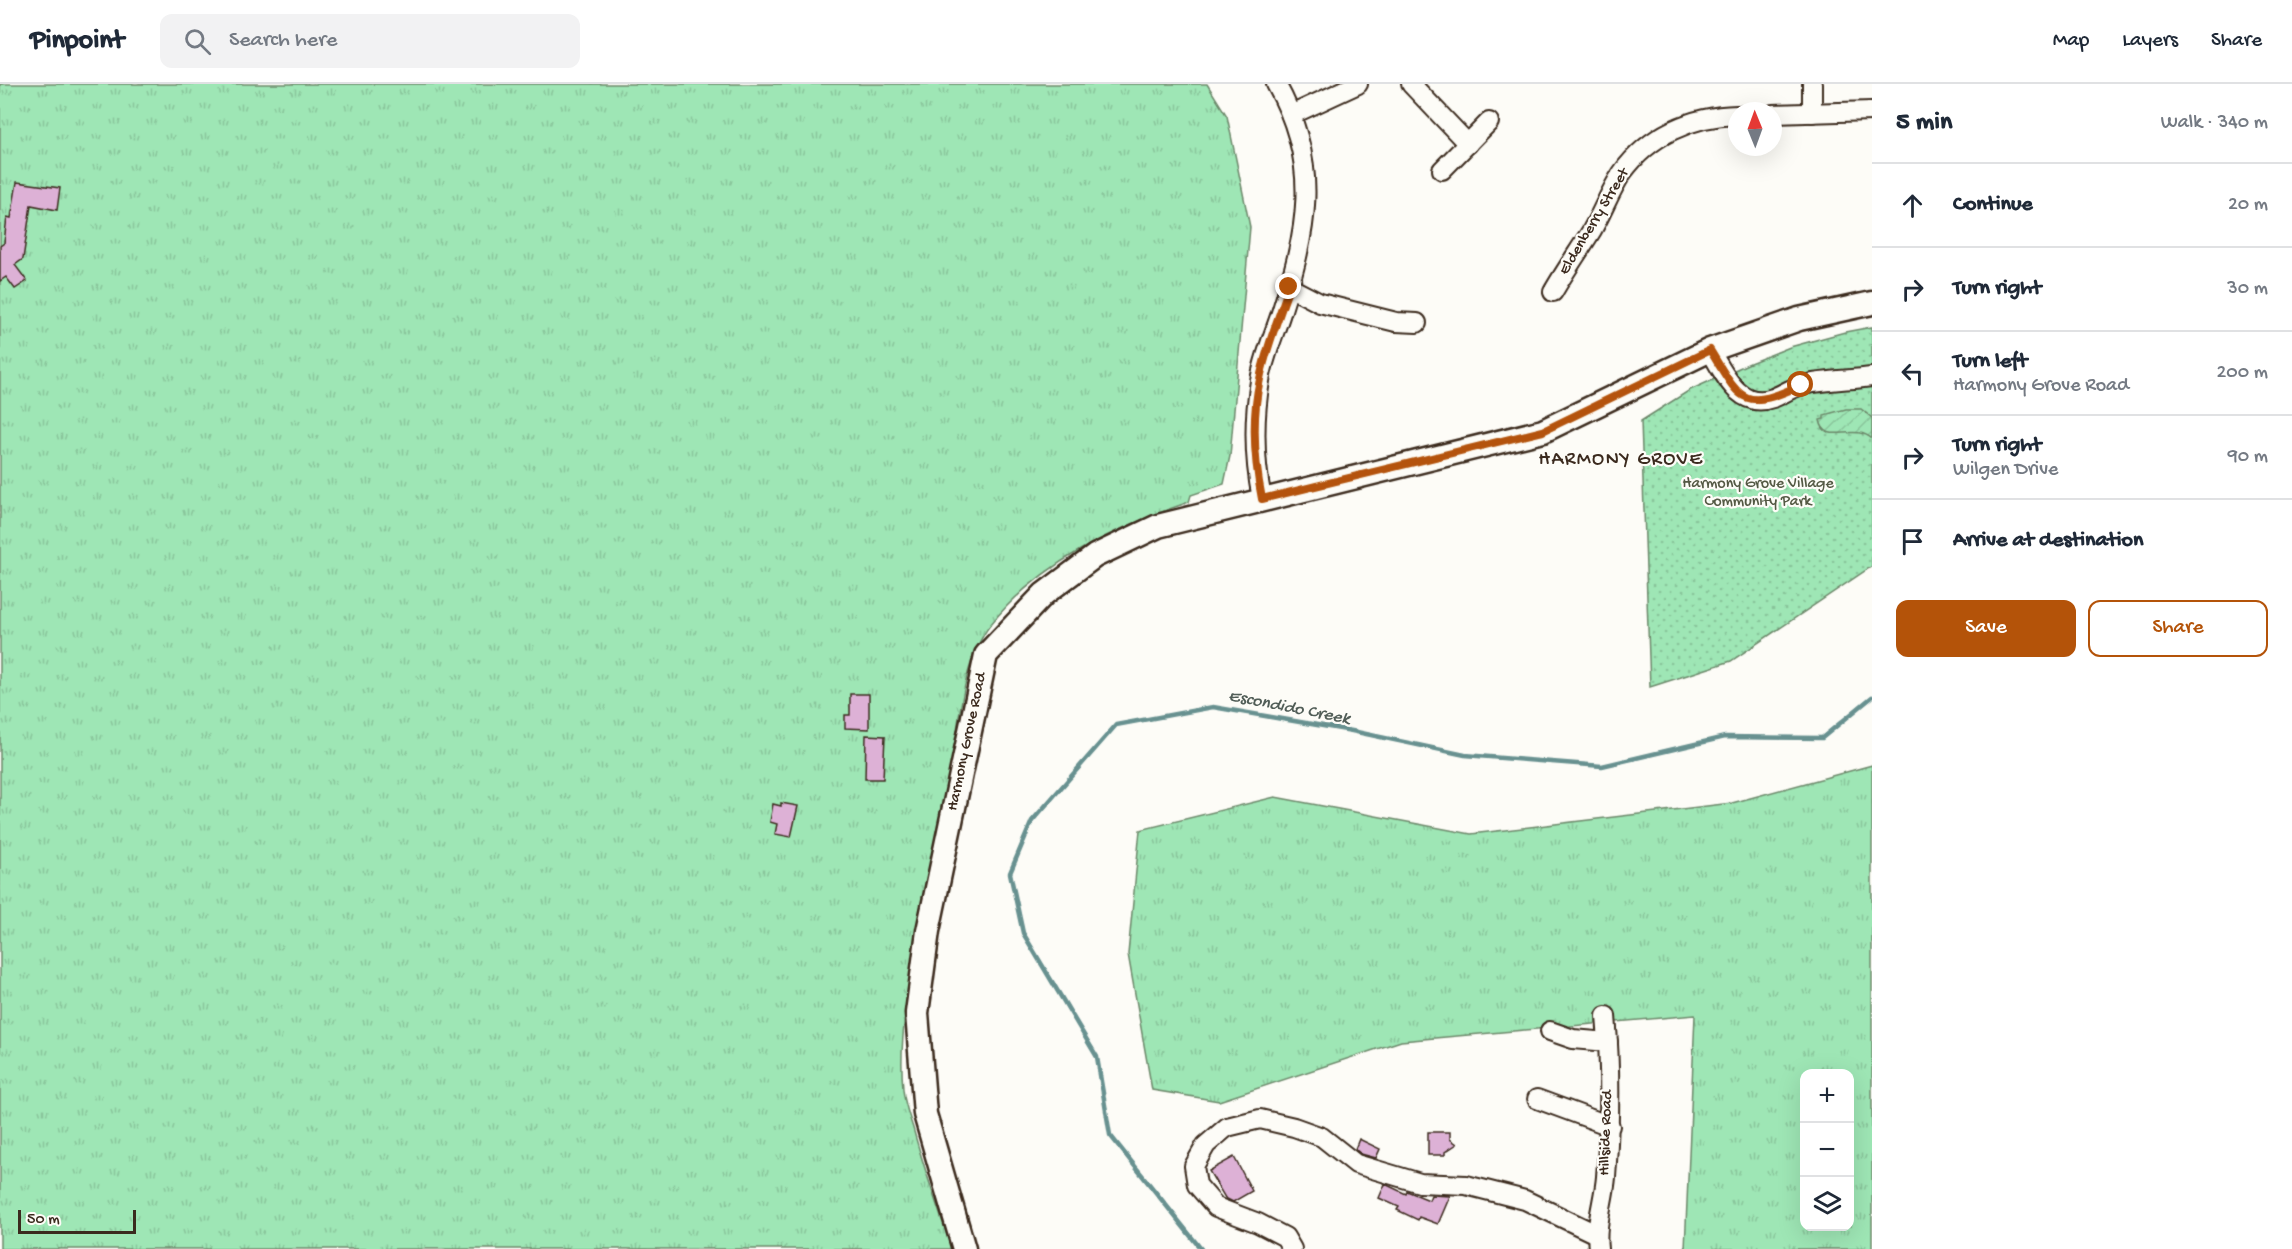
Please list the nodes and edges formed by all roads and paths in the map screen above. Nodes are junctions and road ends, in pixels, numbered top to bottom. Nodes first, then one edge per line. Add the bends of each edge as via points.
1 (1276, 84) edge
2 (1358, 84) edge
3 (1411, 84) edge
4 (1812, 84) edge
5 (1872, 111) edge
6 (1812, 113) junction
7 (1782, 114) edge
8 (1291, 115) junction
9 (1728, 116) edge
10 (1489, 122) dead end
11 (1467, 144) junction
12 (1442, 170) dead end
13 (1289, 287) junction
14 (1552, 292) dead end
15 (1872, 303) edge
16 (1417, 323) dead end
17 (1710, 350) junction
18 (1868, 380) edge
19 (1262, 499) junction
20 (1606, 1016) dead end
21 (1550, 1031) dead end
22 (1608, 1042) junction
23 (1537, 1100) dead end
24 (1610, 1126) junction
25 (1597, 1241) edge
26 (964, 1249) edge
27 (1292, 1249) edge

1 - 8 street
2 - 8 street
3 - 11 street
4 - 6 street
5 - 6 street
6 - 7 street
8 - 13 street via 1304,161 1307,193 1304,226
9 - 14 street, Eldenberry Street via 1708,117 1678,127 1634,158
10 - 11 street
11 - 12 street
13 - 16 street via 1320,303 1396,322
13 - 19 street via 1260,379 1254,429 1255,466
15 - 17 main road, Harmony Grove Road via 1799,319
17 - 18 street via 1732,387 1752,399 1772,398 1801,385
17 - 19 main road, Harmony Grove Road via 1543,431
19 - 26 main road, Harmony Grove Road via 1158,526 1095,556 1044,594 986,655 928,931 917,1013 925,1114
20 - 22 street, Hillside Road
21 - 22 street via 1573,1039
22 - 24 street, Hillside Road
23 - 24 street
24 - 25 street, Hillside Road
25 - 27 street via 1525,1200 1466,1185 1420,1183 1356,1164 1322,1137 1294,1127 1260,1119 1227,1127 1206,1145 1194,1166 1197,1185 1216,1207 1285,1237

